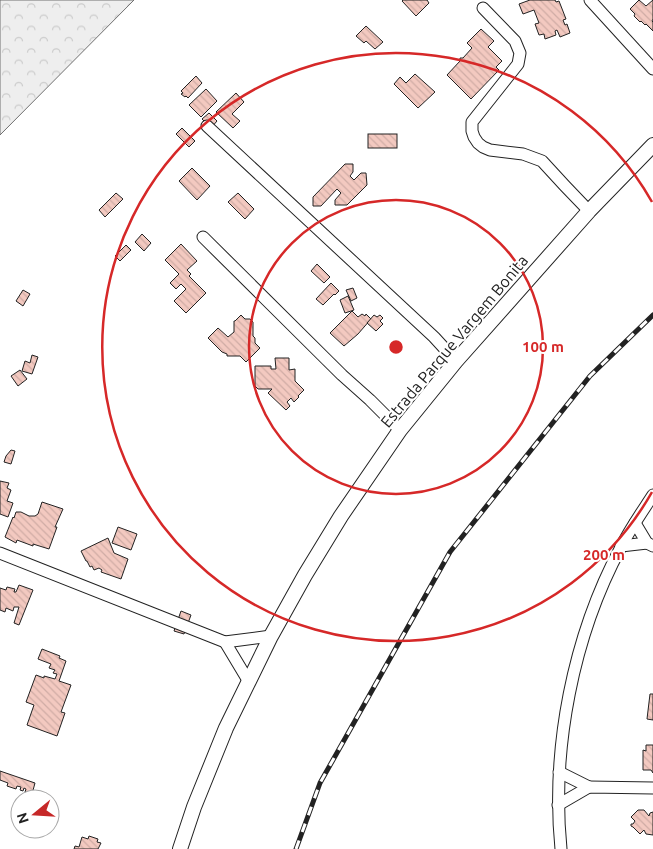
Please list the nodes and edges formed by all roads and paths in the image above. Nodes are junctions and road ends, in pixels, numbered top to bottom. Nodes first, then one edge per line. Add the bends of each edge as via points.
1 (590, 0) edge
2 (483, 8) dead end
3 (653, 69) edge
4 (207, 126) dead end
5 (653, 145) edge
6 (590, 211) junction
7 (203, 237) dead end
8 (456, 361) junction
9 (400, 430) junction
10 (653, 495) edge
11 (635, 523) junction
12 (650, 544) edge
13 (621, 546) junction
14 (0, 553) edge
15 (270, 636) junction
16 (225, 642) junction
17 (248, 682) junction
18 (559, 772) junction
19 (589, 787) junction
20 (653, 788) edge
21 (558, 805) junction
22 (180, 849) edge
23 (561, 849) edge

1 - 3 street
2 - 6 street via 515,41 520,53 518,64 472,122 474,137 490,150 523,154 542,161
4 - 8 street
5 - 6 main road, Estrada Parque Vargem Bonita
6 - 8 main road, Estrada Parque Vargem Bonita
7 - 9 street
8 - 9 main road, Estrada Parque Vargem Bonita
9 - 15 main road, Estrada Parque Vargem Bonita via 341,516
10 - 11 street
11 - 12 street
11 - 13 street
12 - 13 street
13 - 18 street via 584,635 570,689
14 - 16 street
15 - 16 street
15 - 17 main road, Estrada Parque Vargem Bonita
16 - 17 street
17 - 22 main road, Estrada Parque Vargem Bonita via 211,762
18 - 19 street
18 - 21 street
19 - 20 street
19 - 21 street
21 - 23 street

